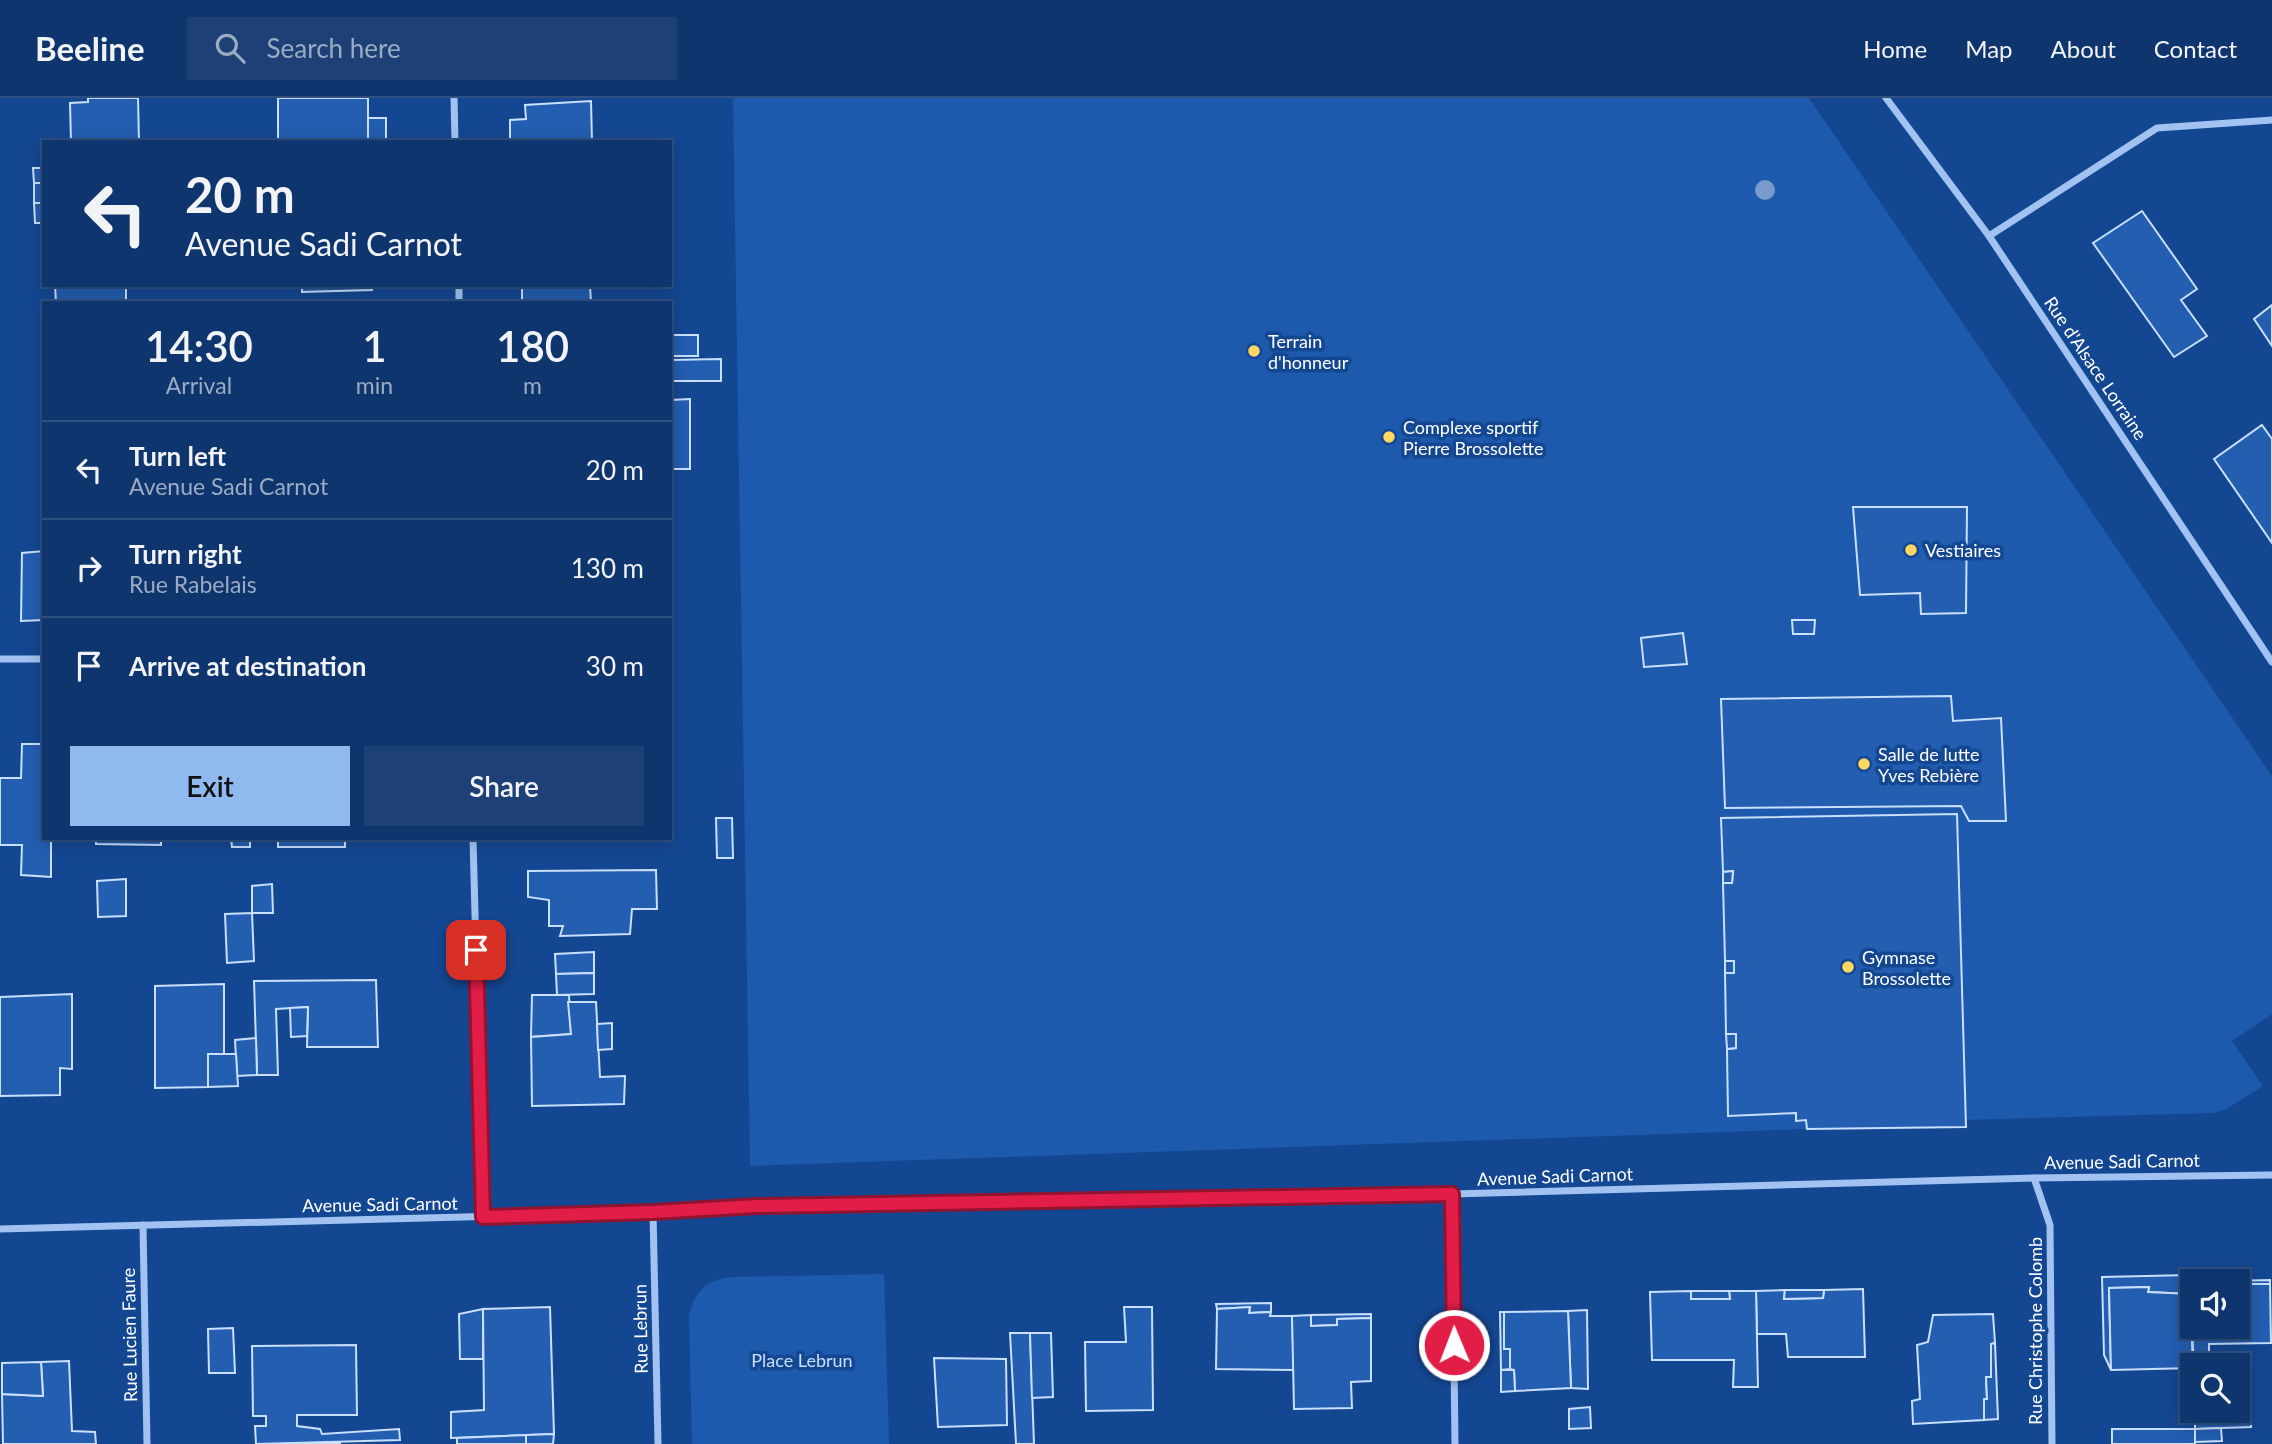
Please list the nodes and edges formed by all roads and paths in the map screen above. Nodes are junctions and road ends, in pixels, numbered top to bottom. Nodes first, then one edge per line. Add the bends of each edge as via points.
1 (454, 98) edge
2 (1886, 98) edge
3 (2272, 121) edge
4 (455, 140) edge
5 (1989, 236) junction
6 (0, 659) edge
7 (42, 659) edge
8 (2272, 662) edge
9 (473, 840) edge
10 (2272, 1175) edge
11 (2034, 1178) junction
12 (1452, 1194) junction
13 (653, 1212) junction
14 (483, 1217) junction
15 (143, 1225) junction
16 (0, 1229) edge
17 (148, 1444) edge
18 (659, 1444) edge
19 (1455, 1444) edge
20 (2052, 1444) edge

1 - 4 street
2 - 5 street, Rue d'Alsace Lorraine
3 - 5 street via 2157,128
5 - 8 street, Rue d'Alsace Lorraine
6 - 7 street
9 - 14 street
10 - 11 street, Avenue Sadi Carnot
11 - 12 street, Avenue Sadi Carnot
11 - 20 street, Rue Christophe Colomb via 2050,1225
12 - 13 street, Avenue Sadi Carnot via 757,1206
12 - 19 street
13 - 14 street, Avenue Sadi Carnot
13 - 18 street, Rue Lebrun
14 - 15 street, Avenue Sadi Carnot
15 - 16 street, Avenue Sadi Carnot
15 - 17 street, Rue Lucien Faure

